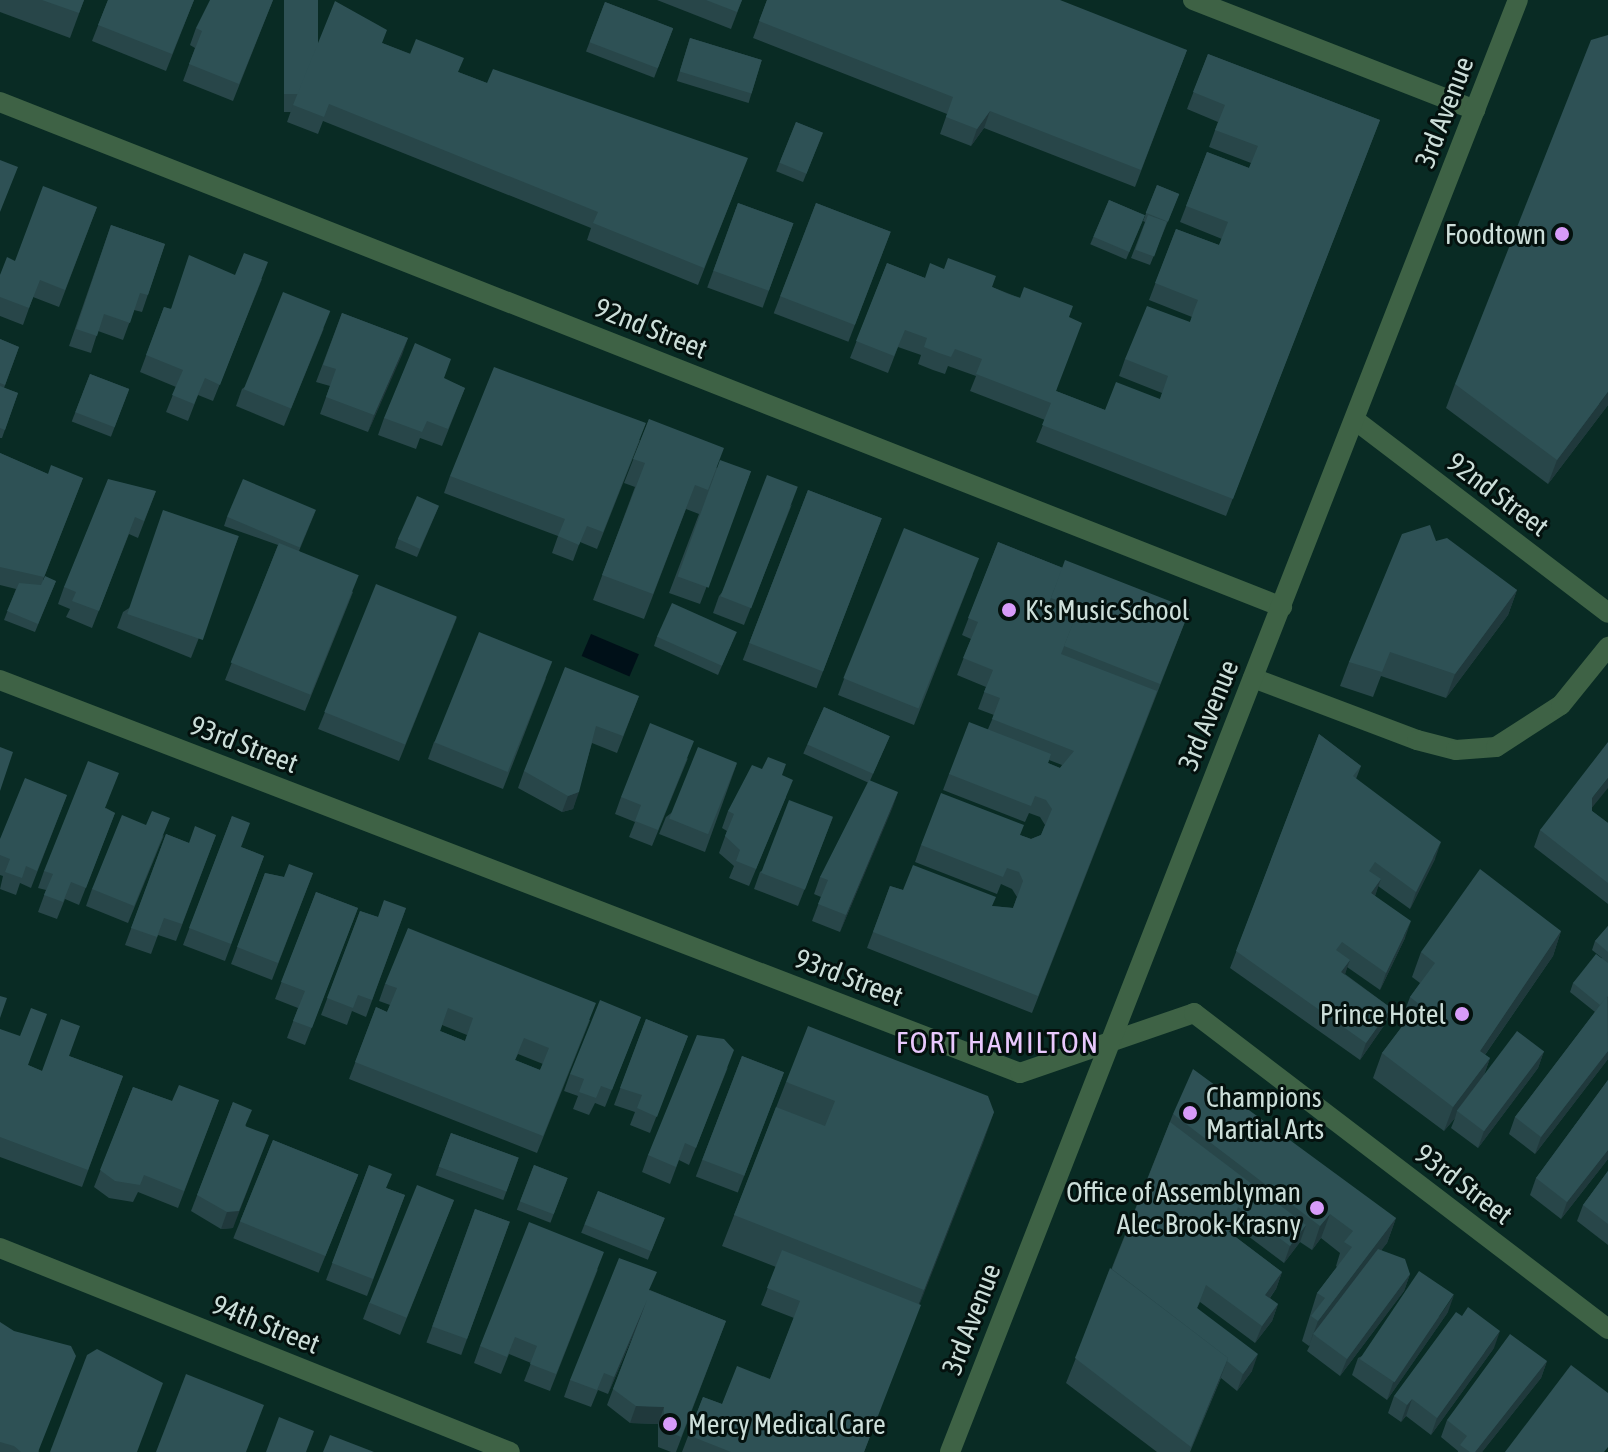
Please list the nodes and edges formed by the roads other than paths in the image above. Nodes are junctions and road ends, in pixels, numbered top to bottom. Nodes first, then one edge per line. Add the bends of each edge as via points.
1 (1193, 0) edge
2 (1518, 0) edge
3 (0, 102) edge
4 (1475, 110) junction
5 (1355, 420) junction
6 (1282, 607) junction
7 (1608, 613) edge
8 (1608, 647) edge
9 (1253, 678) junction
10 (0, 680) edge
11 (1105, 1044) junction
12 (0, 1248) edge
13 (1608, 1329) edge
14 (510, 1452) edge
15 (950, 1452) edge

1 - 4 street
2 - 4 street, 3rd Avenue
3 - 6 street, 92nd Street
4 - 5 street, 3rd Avenue
5 - 6 street, 3rd Avenue
5 - 7 street, 92nd Street
6 - 9 street, 3rd Avenue
8 - 9 street via 1561,705 1483,748 1417,740
9 - 11 street, 3rd Avenue
10 - 11 street, 93rd Street via 1020,1073
11 - 13 street, 93rd Street via 1194,1013
11 - 15 street, 3rd Avenue
12 - 14 street, 94th Street

